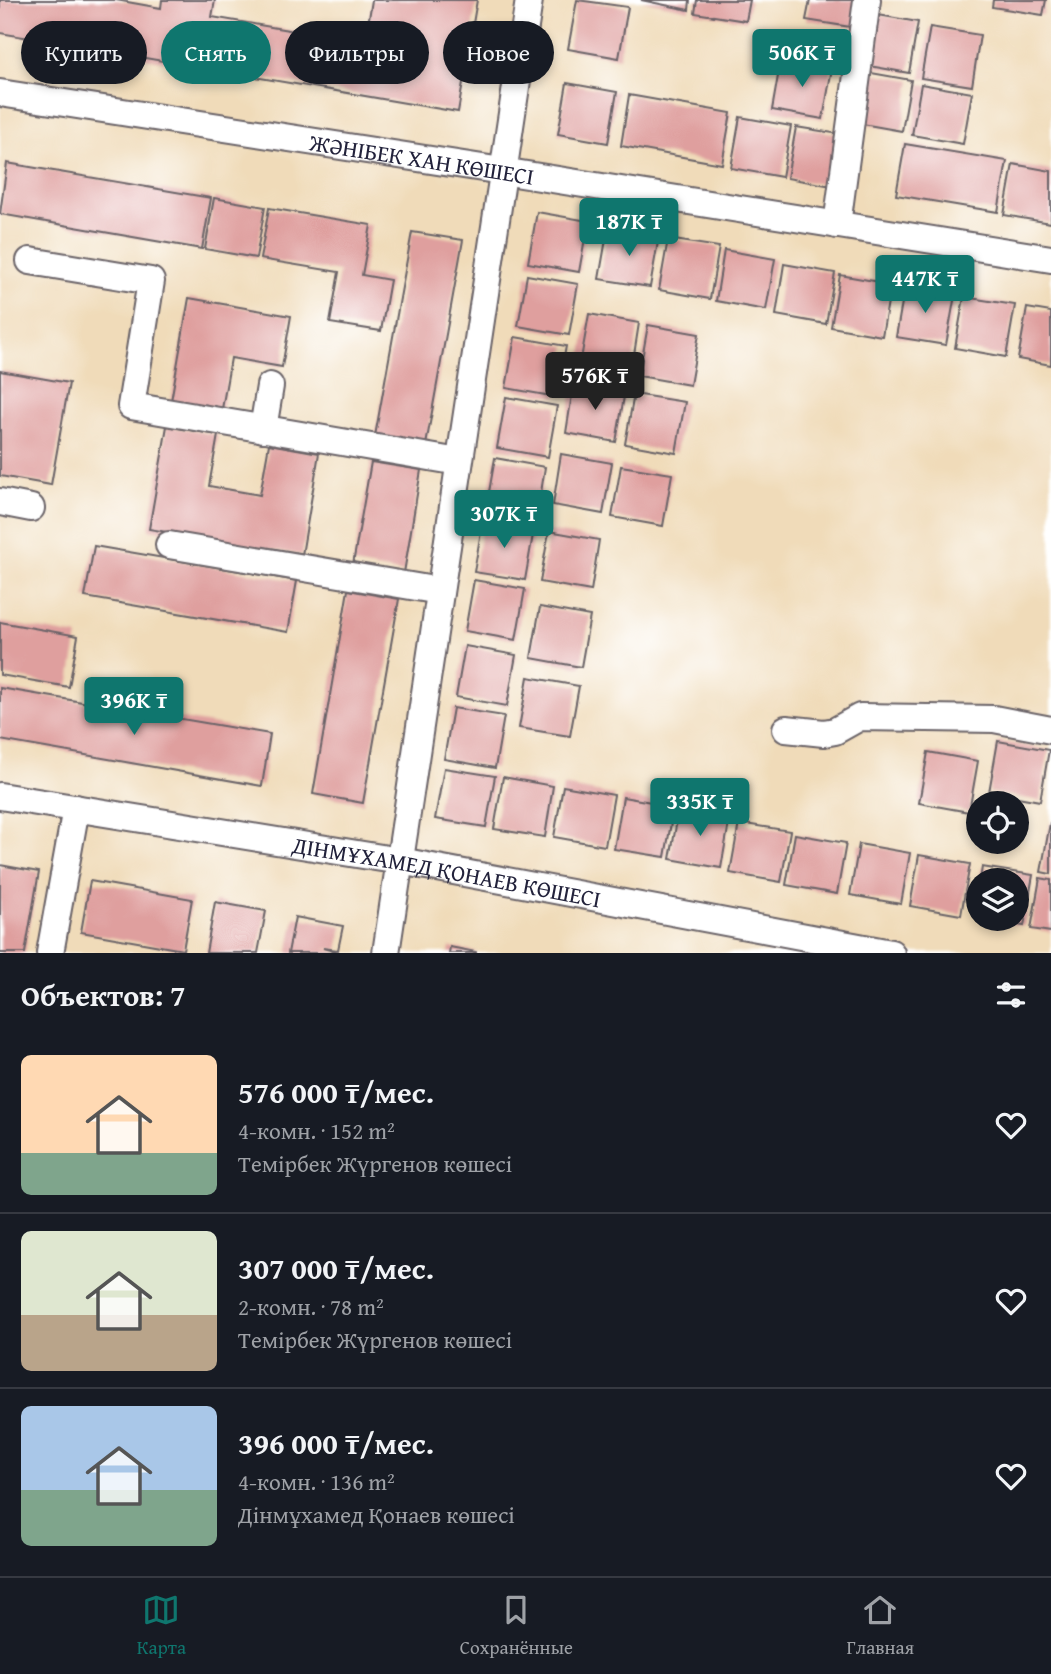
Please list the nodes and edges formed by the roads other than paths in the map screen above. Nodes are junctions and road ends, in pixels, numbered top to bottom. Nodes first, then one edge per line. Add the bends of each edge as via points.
1 (529, 0) edge
2 (867, 0) edge
3 (0, 93) edge
4 (502, 171) junction
5 (837, 225) junction
6 (1051, 259) edge
7 (30, 261) dead end
8 (270, 386) dead end
9 (263, 429) junction
10 (459, 462) junction
11 (0, 502) edge
12 (31, 508) dead end
13 (169, 545) dead end
14 (440, 592) junction
15 (786, 729) dead end
16 (1051, 730) edge
17 (0, 796) edge
18 (76, 808) junction
19 (400, 861) junction
20 (50, 953) edge
21 (386, 953) edge
22 (891, 953) edge

1 - 4 street
2 - 5 street
3 - 4 street, ЖӘНІБЕК ХАН КӨШЕСІ
4 - 5 street, ЖӘНІБЕК ХАН КӨШЕСІ
4 - 10 street
5 - 6 street, ЖӘНІБЕК ХАН КӨШЕСІ
7 - 9 street via 151,281 131,405
8 - 9 street
9 - 10 street
10 - 14 street
11 - 12 street
13 - 14 street
14 - 19 street
15 - 16 street via 835,732 860,717 993,719
17 - 18 street, ДІНМҰХАМЕД ҚОНАЕВ КӨШЕСІ
18 - 19 street, ДІНМҰХАМЕД ҚОНАЕВ КӨШЕСІ
18 - 20 street
19 - 21 street
19 - 22 street, ДІНМҰХАМЕД ҚОНАЕВ КӨШЕСІ

